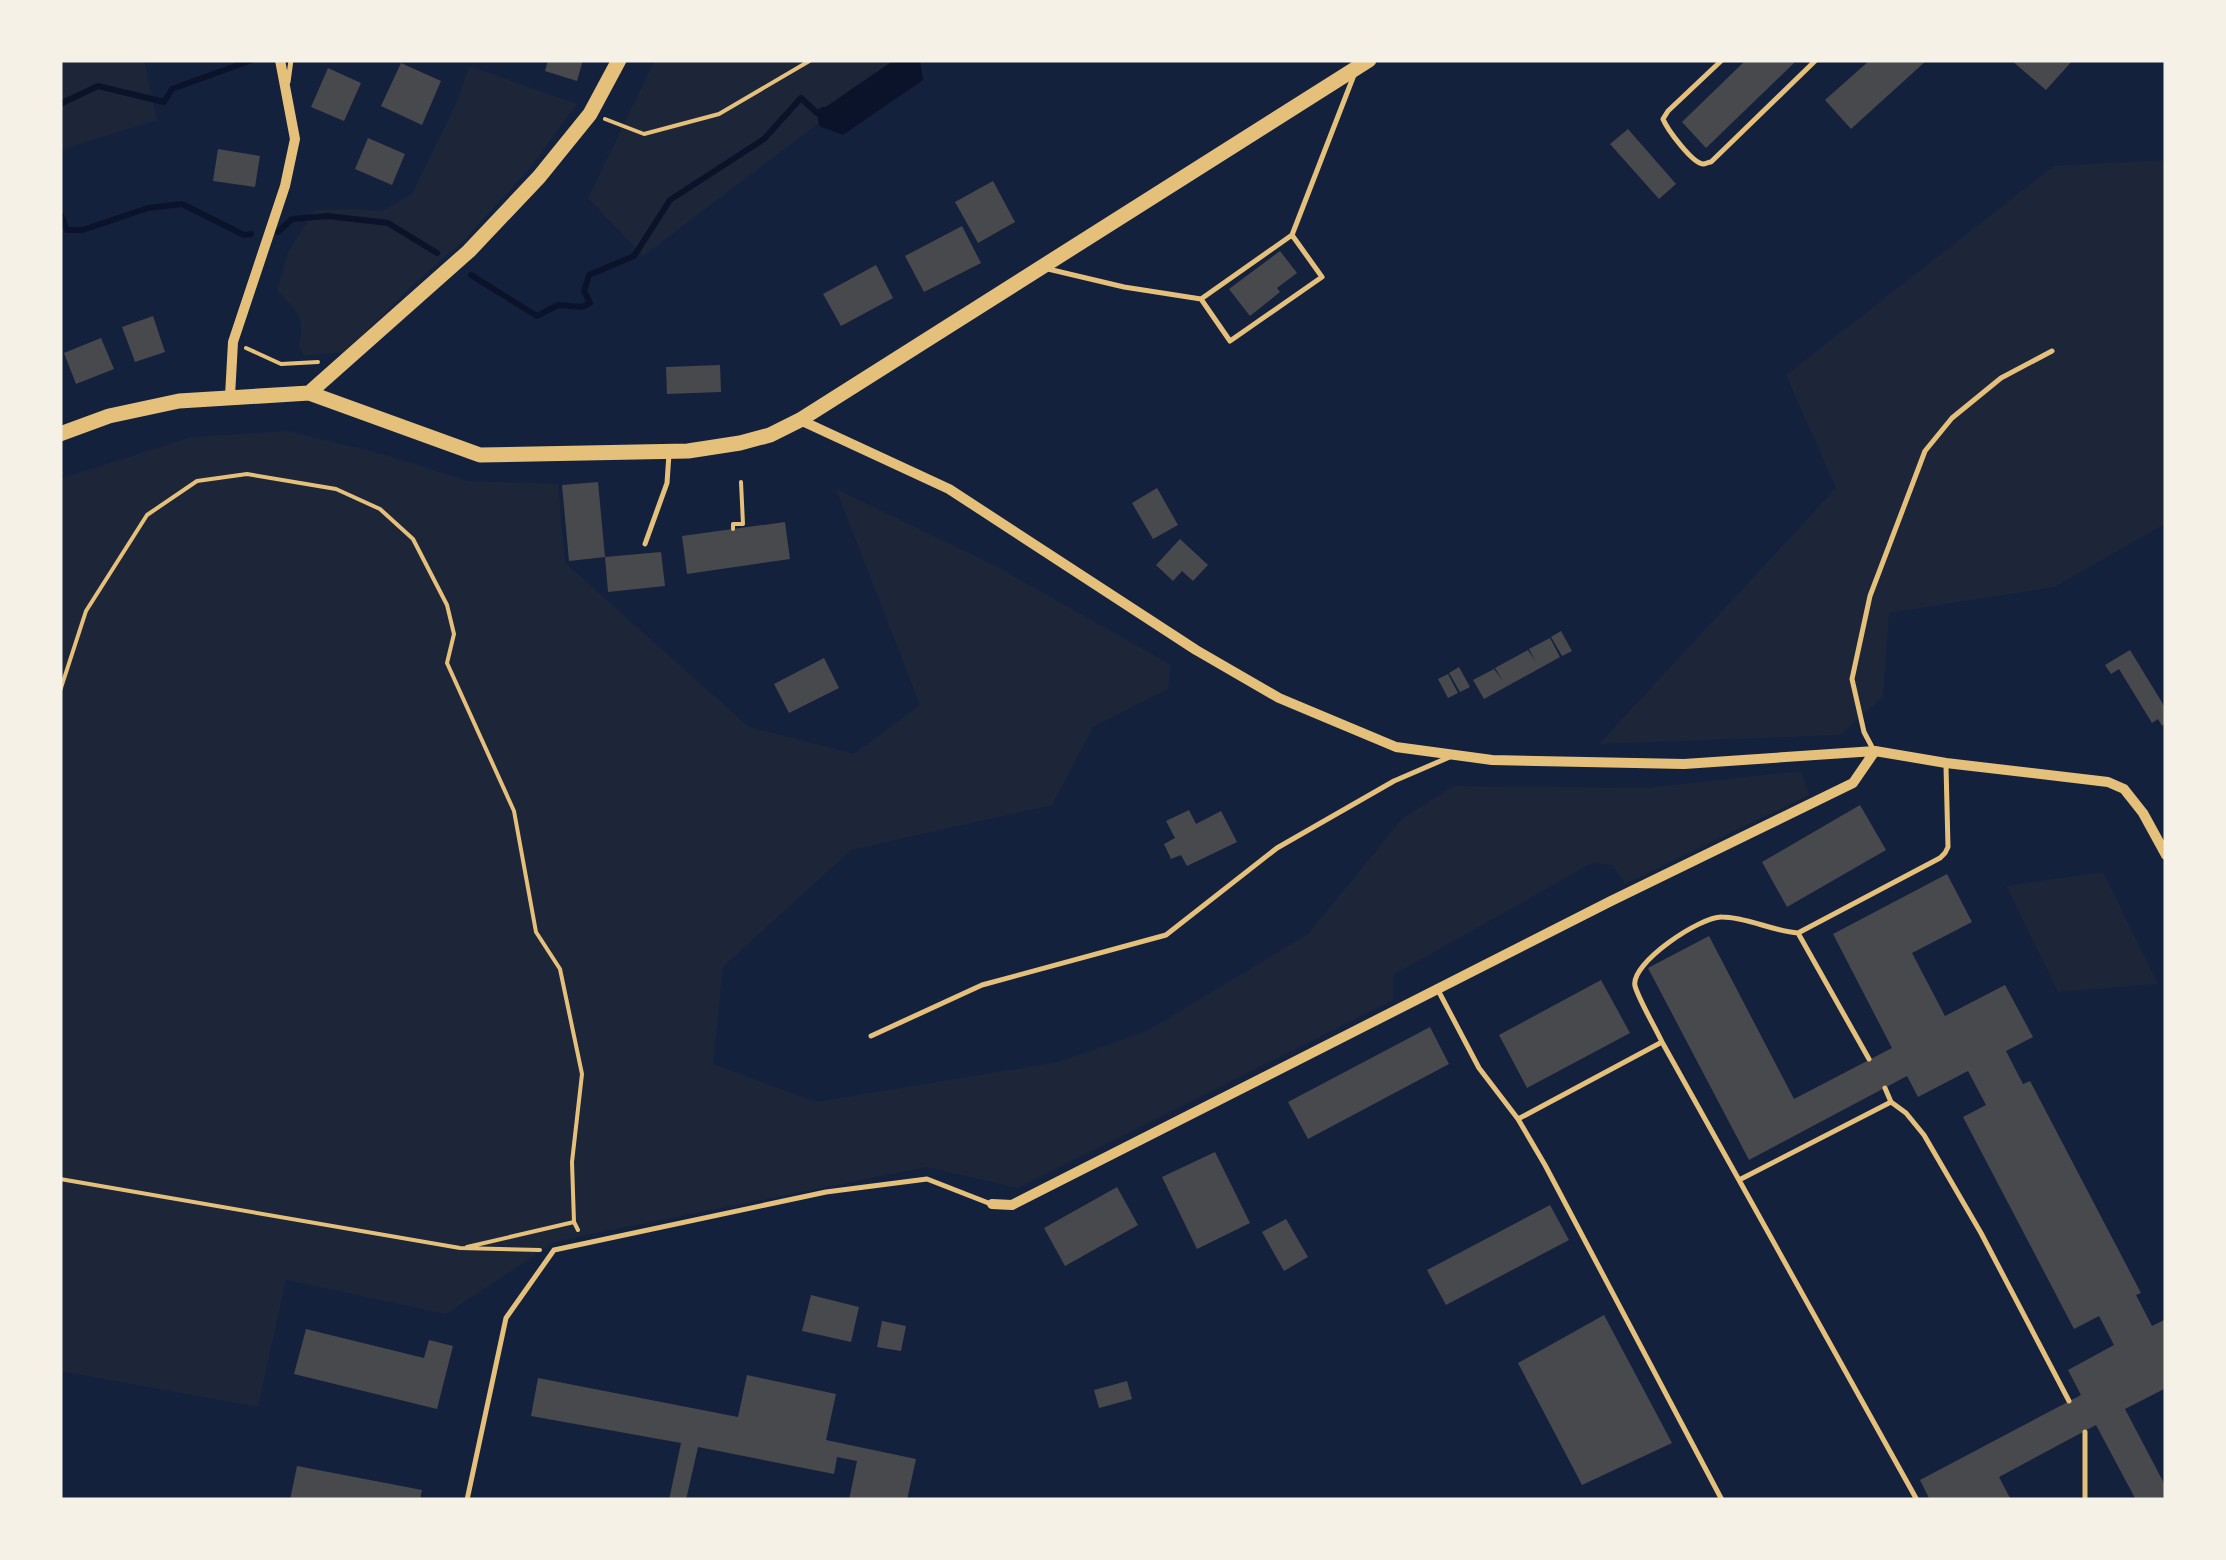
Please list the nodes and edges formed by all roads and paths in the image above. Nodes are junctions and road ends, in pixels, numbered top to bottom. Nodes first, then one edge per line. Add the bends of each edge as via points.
1 (280, 60) edge
2 (291, 60) edge
3 (619, 60) edge
4 (810, 60) edge
5 (1722, 60) edge
6 (1812, 61) edge
7 (1363, 64) edge
8 (286, 90) junction
9 (590, 114) junction
10 (1292, 234) junction
11 (1041, 268) junction
12 (1201, 299) junction
13 (233, 342) junction
14 (2052, 351) dead end
15 (345, 360) junction
16 (309, 393) junction
17 (230, 396) junction
18 (800, 420) junction
19 (60, 434) edge
20 (670, 451) junction
21 (742, 482) dead end
22 (734, 529) dead end
23 (645, 544) dead end
24 (60, 690) edge
25 (1875, 751) junction
26 (1455, 755) junction
27 (1946, 763) junction
28 (2166, 856) edge
29 (1798, 932) junction
30 (1438, 989) junction
31 (871, 1036) dead end
32 (1662, 1042) junction
33 (1870, 1059) dead end
34 (1885, 1088) dead end
35 (1891, 1102) junction
36 (1518, 1119) junction
37 (60, 1178) edge
38 (1739, 1180) junction
39 (992, 1204) joint
40 (574, 1222) junction
41 (584, 1244) junction
42 (460, 1248) junction
43 (554, 1250) junction
44 (2069, 1402) dead end
45 (2084, 1432) dead end
46 (467, 1500) edge
47 (1722, 1500) edge
48 (1917, 1500) edge
49 (2084, 1500) edge

1 - 8 street
2 - 8 lane
3 - 9 main road
4 - 9 path via 718,114 644,134
5 - 6 lane via 1663,119 1704,164
7 - 10 lane
7 - 11 main road
8 - 13 street via 295,139
9 - 15 main road via 468,251
10 - 12 lane
10 - 12 lane via 1322,277 1230,341
11 - 12 lane
11 - 18 main road
13 - 15 path via 281,364
13 - 17 street
14 - 25 lane via 2001,378 1952,418 1926,451 1870,596 1852,679
15 - 16 main road
16 - 17 main road
16 - 20 main road via 480,455
17 - 19 main road via 109,416
18 - 20 main road via 740,443
18 - 26 street via 949,490 1279,698 1396,748
20 - 23 lane via 667,483
21 - 22 path via 743,524
24 - 40 path via 86,611 147,516 198,481 247,474 336,490 380,509 413,539 447,606 454,634 448,664 514,811 536,932 560,969 582,1074 572,1162
25 - 26 street via 1684,764
25 - 27 street
25 - 30 street via 1854,783
26 - 31 lane via 1278,848 1166,935 982,984
27 - 28 street via 2108,782 2124,789 2143,813
27 - 29 lane via 1945,854
29 - 32 lane via 1712,917 1644,962 1635,986
29 - 33 lane
30 - 36 lane via 1479,1068
30 - 39 street via 1012,1205
32 - 36 lane
32 - 38 lane
34 - 35 lane
35 - 38 lane
35 - 44 lane via 1924,1135
36 - 47 lane
37 - 42 path
38 - 48 lane
39 - 41 lane via 927,1180 826,1192
40 - 41 path
40 - 42 path
41 - 43 lane
42 - 43 path
43 - 46 lane via 506,1318
45 - 49 lane

